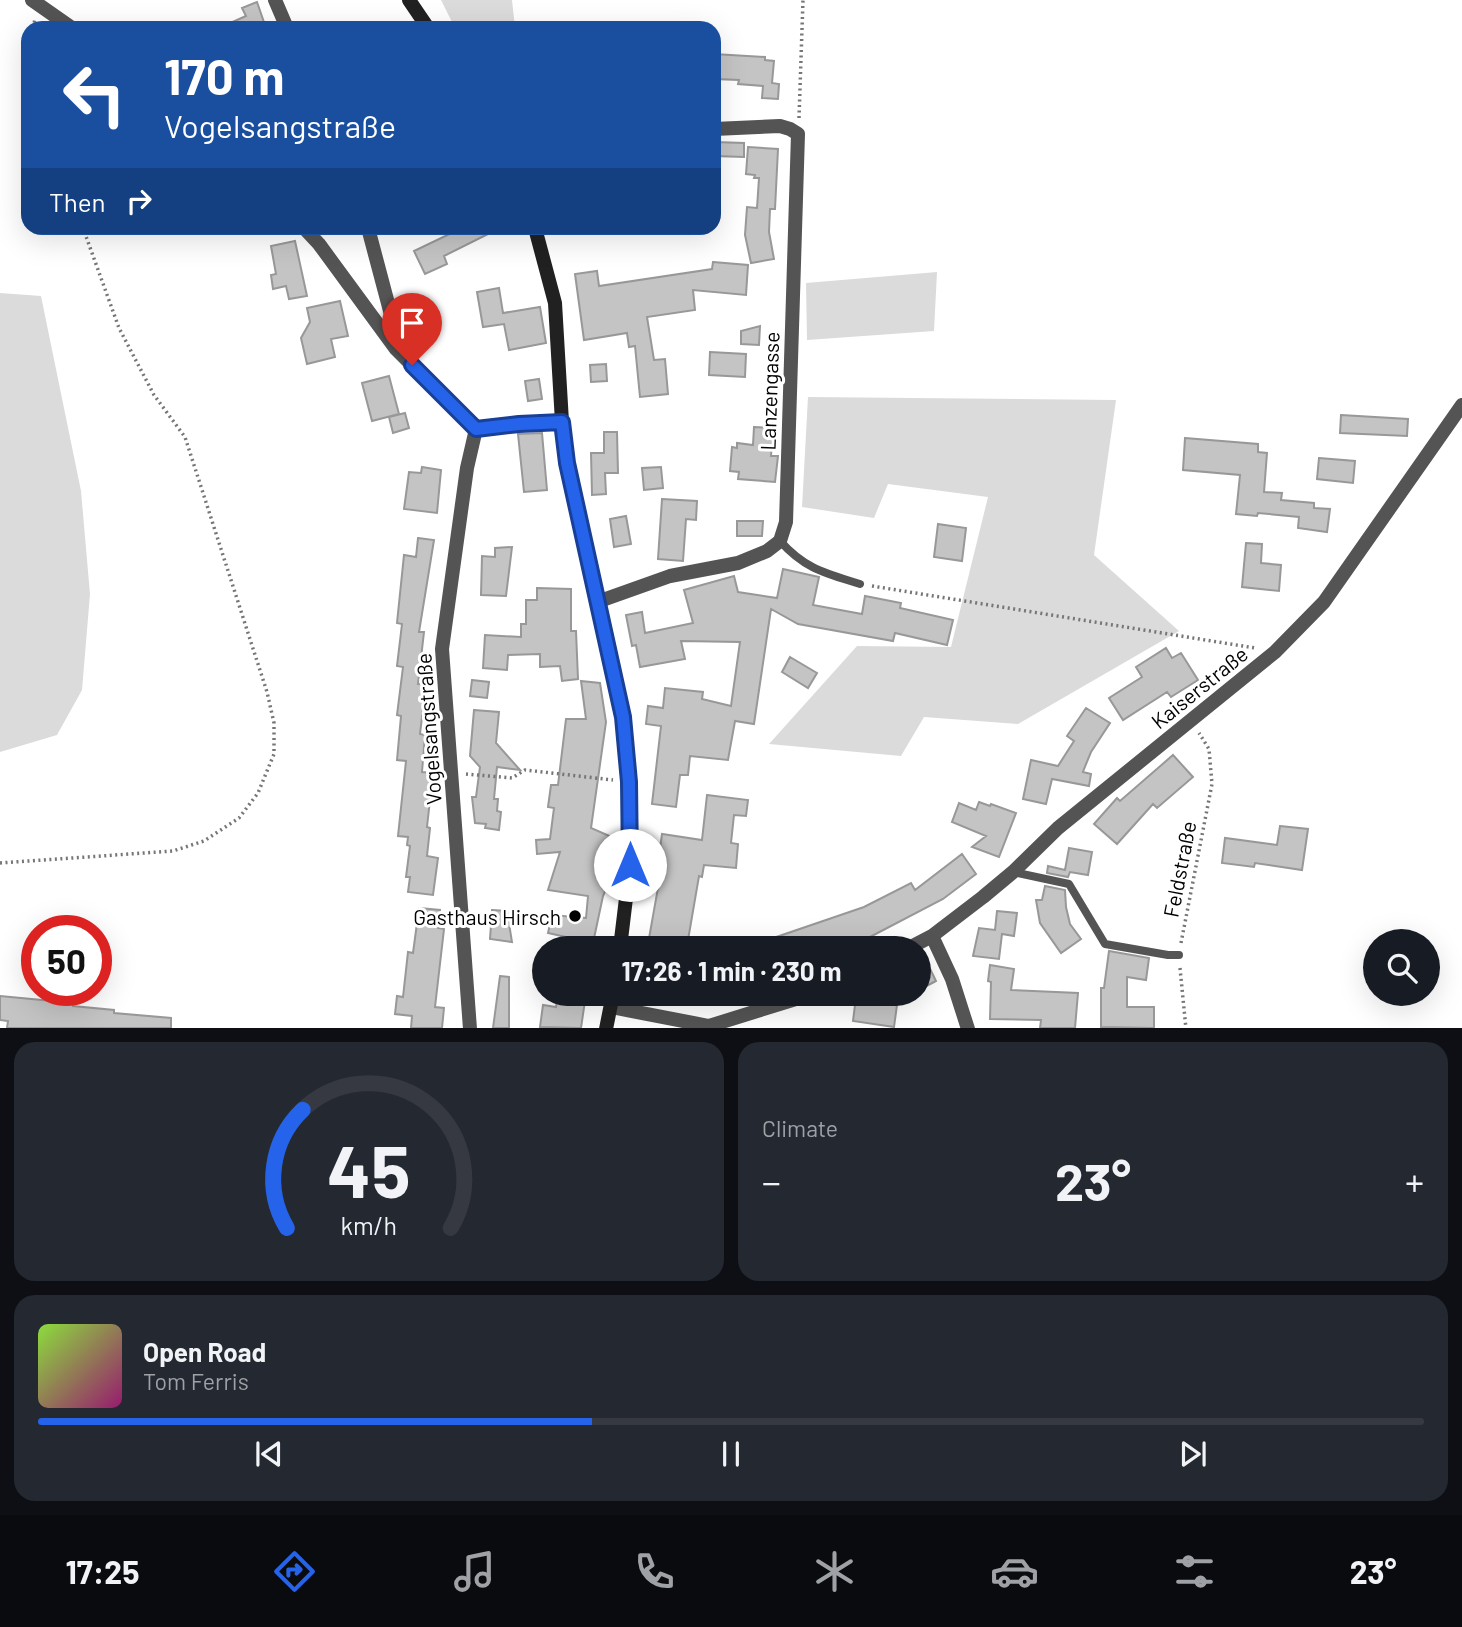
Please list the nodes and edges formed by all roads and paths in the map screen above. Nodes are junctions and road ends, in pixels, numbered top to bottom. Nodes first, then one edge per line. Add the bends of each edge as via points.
1 (275, 0) edge
2 (409, 0) edge
3 (803, 0) edge
4 (35, 2) edge
5 (62, 21) edge
6 (284, 21) edge
7 (423, 21) edge
8 (721, 129) edge
9 (798, 134) junction
10 (86, 235) edge
11 (311, 235) edge
12 (370, 235) edge
13 (537, 235) edge
14 (396, 349) junction
15 (1462, 405) edge
16 (562, 422) junction
17 (476, 429) junction
18 (780, 541) junction
19 (860, 584) joint
20 (597, 602) junction
21 (1275, 652) junction
22 (1192, 721) junction
23 (467, 774) dead end
24 (629, 782) junction
25 (0, 863) edge
26 (1013, 872) junction
27 (621, 936) edge
28 (932, 936) joint
29 (1179, 955) junction
30 (611, 1006) edge
31 (631, 1006) edge
32 (775, 1006) edge
33 (710, 1027) edge
34 (470, 1028) edge
35 (606, 1028) edge
36 (968, 1028) edge
37 (1186, 1028) edge

1 - 6 street
2 - 7 main road
3 - 9 path
4 - 5 street
8 - 9 street via 780,126
9 - 18 street, Lanzengasse via 786,522
10 - 25 path via 119,328 154,395 185,437 267,692 274,754 258,793 239,818 205,841 173,851
11 - 14 street
12 - 14 street
13 - 16 main road via 555,303
14 - 17 street
15 - 21 street, Kaiserstraße via 1324,602
16 - 17 street
16 - 20 main road
17 - 34 street, Vogelsangstraße via 442,649
18 - 19 lane via 811,568
18 - 20 street via 738,563 670,576
19 - 21 path
20 - 24 main road via 623,717
21 - 22 street, Kaiserstraße
22 - 26 street, Kaiserstraße via 1058,828
22 - 29 path, Feldstraße via 1209,749 1212,784
23 - 24 path via 512,778 525,769
24 - 27 main road via 630,865
26 - 28 street, Kaiserstraße
26 - 29 lane via 1069,884 1105,944
28 - 36 street
29 - 37 path, Feldstraße
30 - 35 main road
31 - 33 street
32 - 33 street

